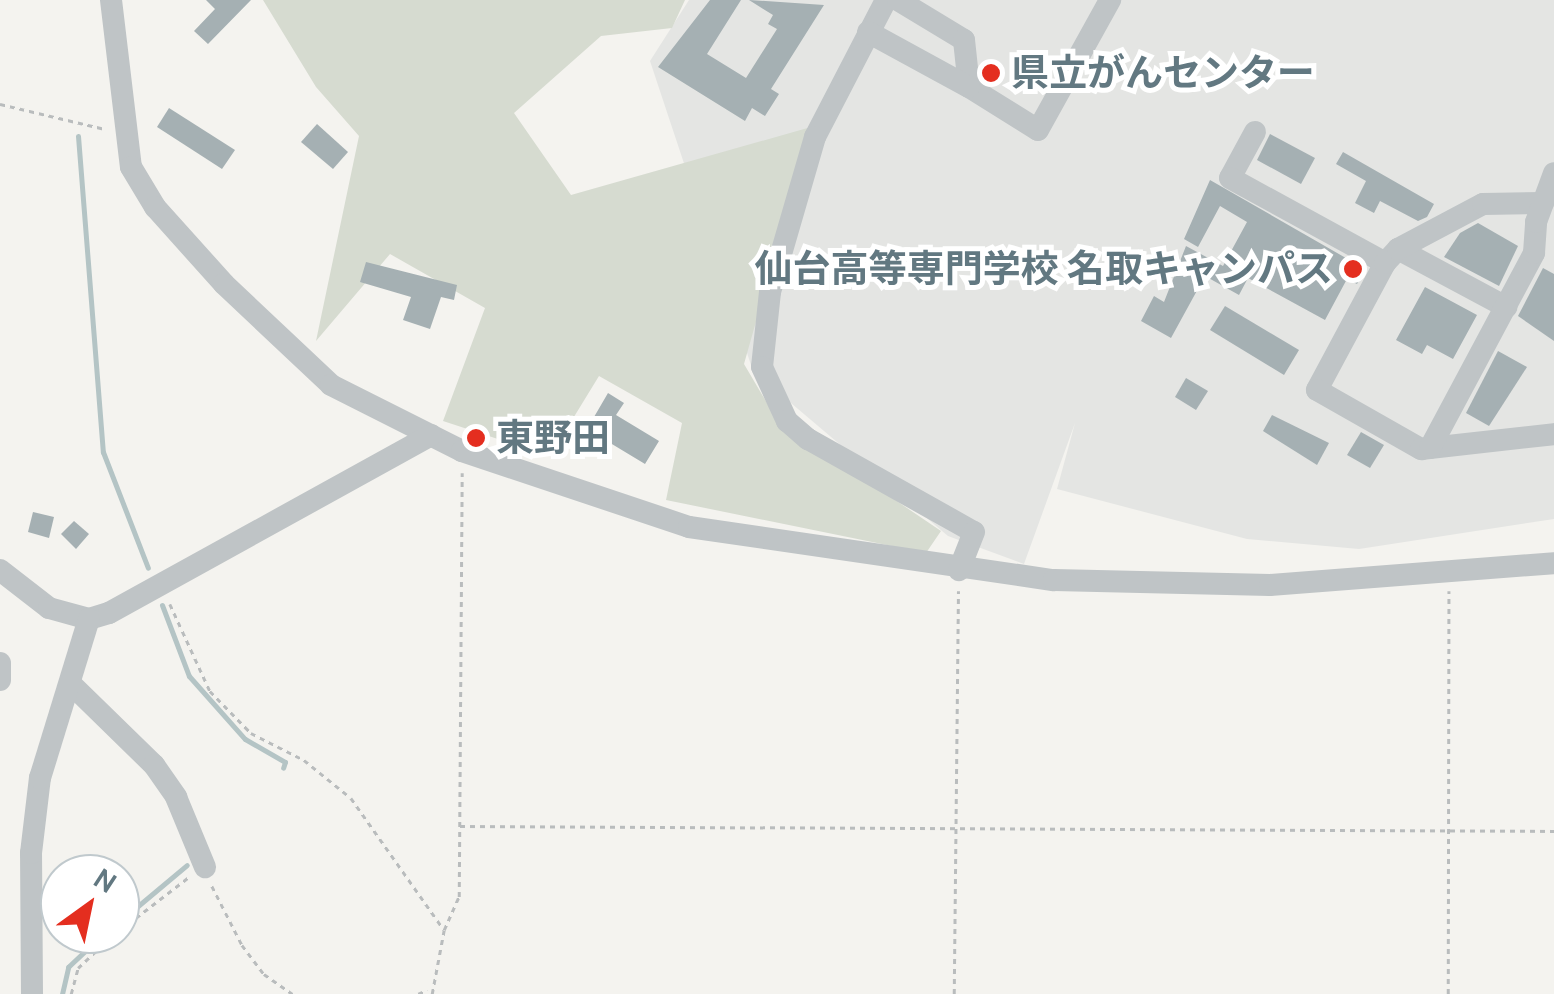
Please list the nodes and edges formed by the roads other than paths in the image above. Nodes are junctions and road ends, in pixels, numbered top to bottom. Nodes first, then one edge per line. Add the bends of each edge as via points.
1 (111, 0) edge
2 (886, 0) edge
3 (898, 0) edge
4 (1110, 0) edge
5 (868, 32) junction
6 (968, 87) junction
7 (1255, 132) dead end
8 (1554, 173) edge
9 (1543, 203) junction
10 (1391, 256) junction
11 (1506, 306) junction
12 (431, 434) junction
13 (1554, 434) edge
14 (1430, 448) junction
15 (1554, 563) edge
16 (0, 570) edge
17 (958, 570) junction
18 (88, 619) junction
19 (0, 663) edge
20 (0, 680) edge
21 (72, 685) junction
22 (205, 866) road end
23 (32, 994) edge

1 - 12 street via 124,132 132,167 155,207 224,284 332,384
2 - 5 street
3 - 6 street via 964,40
4 - 6 street via 1038,130
5 - 6 street
5 - 17 street via 815,137 770,292 762,366 787,420 808,439 974,532
7 - 10 street via 1230,178
8 - 9 street
9 - 10 street via 1483,204
9 - 11 street via 1534,253
10 - 11 street
10 - 14 street via 1317,390 1420,449
11 - 14 street
12 - 17 street via 462,451 689,527
12 - 18 street via 164,584
13 - 14 street
15 - 17 street via 1270,585 1054,580
16 - 18 street via 49,608
18 - 21 street
19 - 20 street
21 - 22 street via 154,765 176,797
21 - 23 street via 40,778 31,853

